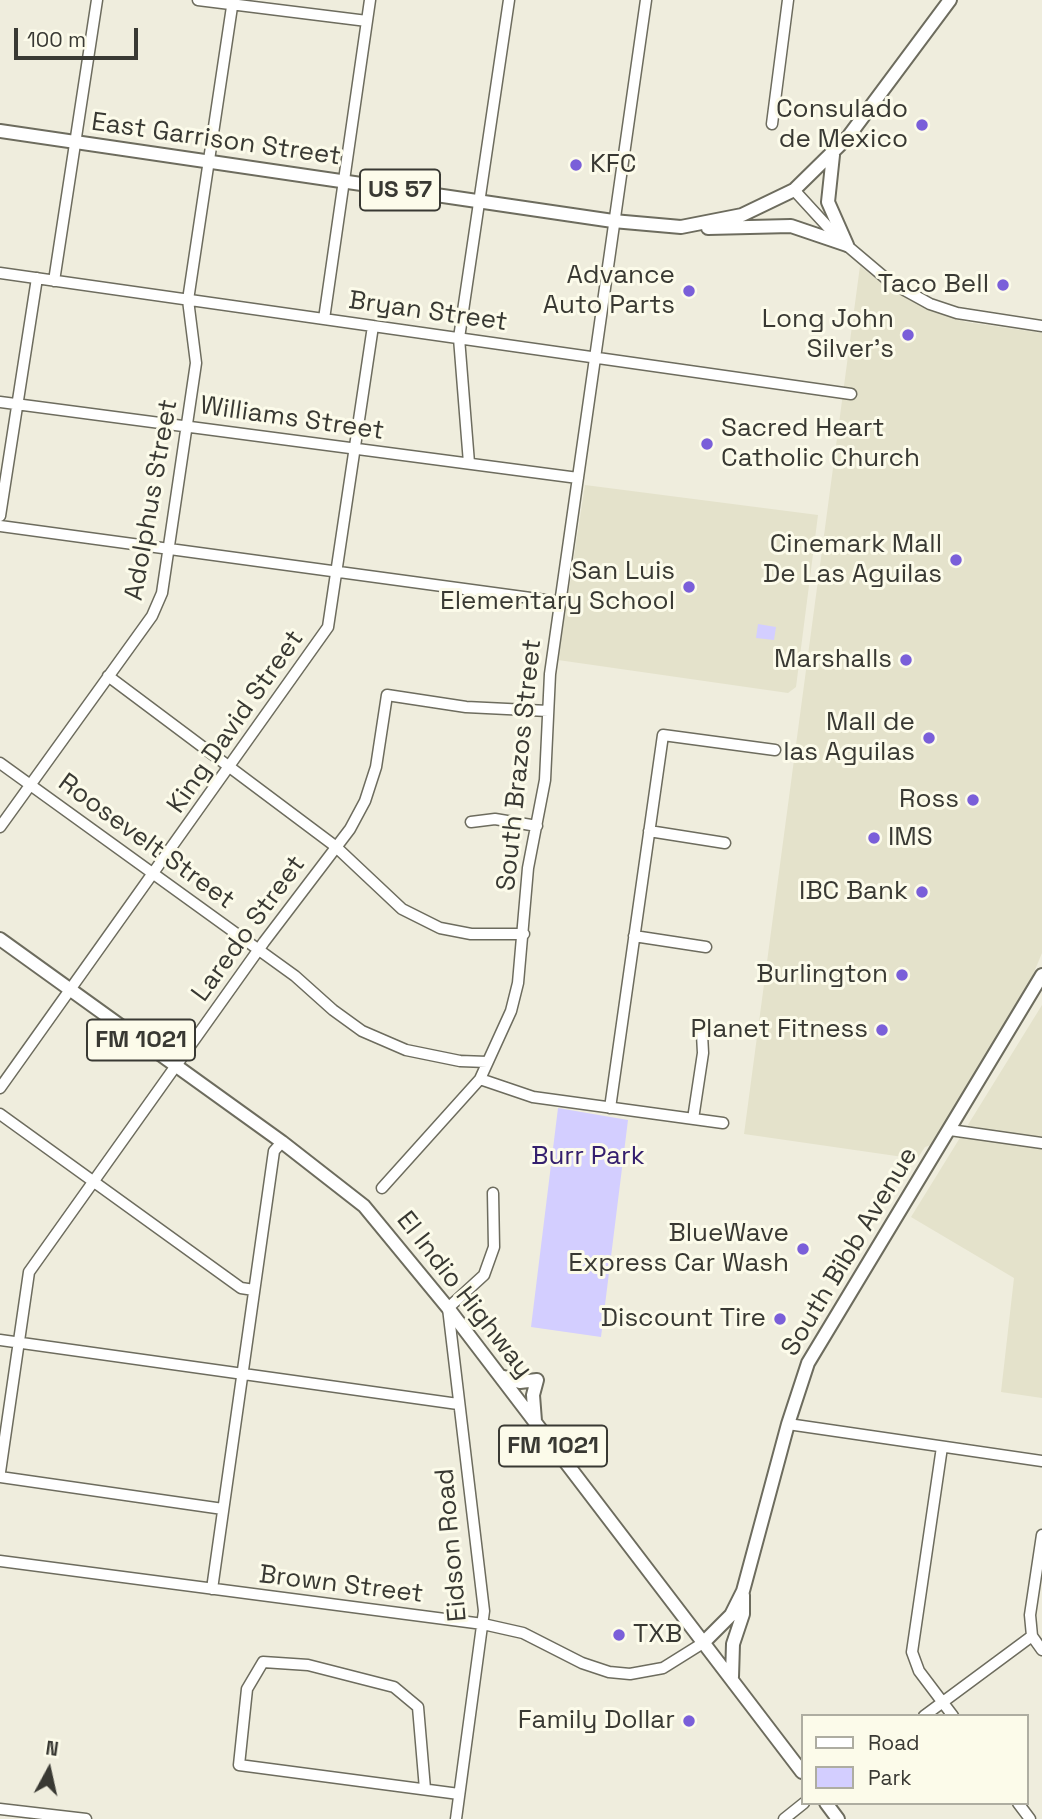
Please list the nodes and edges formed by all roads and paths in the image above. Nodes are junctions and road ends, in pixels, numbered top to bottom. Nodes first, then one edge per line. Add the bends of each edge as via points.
1 (97, 0) edge
2 (198, 0) edge
3 (370, 0) edge
4 (509, 0) edge
5 (646, 0) edge
6 (788, 0) edge
7 (950, 0) edge
8 (233, 2) edge
9 (367, 21) junction
10 (772, 124) dead end
11 (0, 131) edge
12 (74, 143) junction
13 (833, 155) junction
14 (209, 163) junction
15 (343, 182) junction
16 (794, 190) junction
17 (480, 201) junction
18 (613, 221) junction
19 (681, 227) junction
20 (847, 245) junction
21 (0, 273) edge
22 (37, 278) junction
23 (54, 281) junction
24 (188, 300) junction
25 (324, 319) junction
26 (373, 326) junction
27 (1042, 326) edge
28 (459, 338) junction
29 (595, 356) junction
30 (851, 394) dead end
31 (0, 402) edge
32 (18, 404) junction
33 (188, 426) junction
34 (357, 450) junction
35 (468, 463) junction
36 (578, 478) junction
37 (0, 516) edge
38 (0, 526) edge
39 (170, 549) junction
40 (338, 572) junction
41 (560, 602) junction
42 (108, 676) junction
43 (548, 711) junction
44 (775, 750) dead end
45 (0, 764) edge
46 (231, 766) junction
47 (30, 785) junction
48 (471, 822) dead end
49 (537, 826) junction
50 (0, 827) edge
51 (649, 831) junction
52 (725, 843) dead end
53 (335, 846) junction
54 (153, 874) junction
55 (524, 934) junction
56 (634, 936) junction
57 (0, 939) edge
58 (706, 947) dead end
59 (260, 951) junction
60 (1042, 975) edge
61 (69, 989) junction
62 (702, 1034) dead end
63 (487, 1062) junction
64 (177, 1066) junction
65 (480, 1079) junction
66 (0, 1088) edge
67 (610, 1108) junction
68 (0, 1114) edge
69 (693, 1119) junction
70 (723, 1123) dead end
71 (950, 1130) junction
72 (282, 1142) junction
73 (1042, 1143) edge
74 (95, 1183) junction
75 (382, 1188) dead end
76 (493, 1193) dead end
77 (254, 1290) junction
78 (448, 1308) junction
79 (0, 1340) edge
80 (18, 1343) junction
81 (243, 1374) junction
82 (499, 1376) junction
83 (458, 1404) junction
84 (535, 1423) junction
85 (788, 1423) junction
86 (942, 1447) junction
87 (1042, 1461) edge
88 (0, 1475) edge
89 (223, 1509) junction
90 (1042, 1535) edge
91 (0, 1561) edge
92 (1039, 1572) edge
93 (212, 1589) junction
94 (743, 1591) junction
95 (483, 1624) junction
96 (1032, 1636) junction
97 (703, 1643) junction
98 (1042, 1650) edge
99 (732, 1677) junction
100 (943, 1702) junction
101 (927, 1714) edge
102 (952, 1714) edge
103 (800, 1769) edge
104 (425, 1789) junction
105 (459, 1794) junction
106 (802, 1805) edge
107 (0, 1809) edge
108 (86, 1819) edge
109 (456, 1819) edge
110 (784, 1819) edge

1 - 12 street
2 - 8 street
3 - 9 street
4 - 17 street
5 - 18 street, South Brazos Street
6 - 10 street
7 - 13 main road, East Garrison Street / US 57
8 - 9 street
8 - 14 street, Adolphus Street
9 - 15 street
11 - 12 main road, East Garrison Street / US 57
12 - 14 main road, East Garrison Street / US 57
12 - 23 street
13 - 16 main road, East Garrison Street / US 57
13 - 20 main road via 828,202
14 - 15 main road, East Garrison Street / US 57
14 - 24 street, Adolphus Street
15 - 17 main road, East Garrison Street / US 57
15 - 25 street
16 - 19 main road, East Garrison Street / US 57 via 743,215
16 - 20 street
17 - 18 main road, East Garrison Street / US 57
17 - 28 street
18 - 19 main road, East Garrison Street / US 57
18 - 29 street, South Brazos Street
19 - 20 main road via 791,226
20 - 27 street via 890,282 930,304 978,317
21 - 22 street, Bryan Street
22 - 23 street, Bryan Street
22 - 32 street
23 - 24 street, Bryan Street
24 - 25 street, Bryan Street
24 - 33 street, Adolphus Street via 196,363
25 - 26 street, Bryan Street
26 - 28 street, Bryan Street
26 - 34 street, King David Street
28 - 29 street, Bryan Street
28 - 35 street
29 - 30 street, Bryan Street
29 - 36 street, South Brazos Street
31 - 32 street, Williams Street
32 - 33 street, Williams Street
32 - 37 street
33 - 34 street, Williams Street
33 - 39 street, Adolphus Street
34 - 35 street, Williams Street
34 - 40 street, King David Street
35 - 36 street, Williams Street
36 - 41 street, South Brazos Street
38 - 39 street
39 - 40 street
39 - 42 street, Adolphus Street via 158,605
40 - 41 street
40 - 46 street, King David Street via 328,627 320,642
41 - 43 street, South Brazos Street
42 - 46 street
42 - 47 street, Adolphus Street
43 - 49 street, South Brazos Street via 545,780
43 - 53 street, Laredo Street via 466,707 387,695 376,767 365,801
44 - 51 street via 663,735
45 - 47 street, Roosevelt Street
46 - 53 street
46 - 54 street, King David Street
47 - 50 street, Adolphus Street
47 - 54 street, Roosevelt Street
48 - 49 street via 495,819
49 - 55 street, South Brazos Street via 528,868
51 - 52 street
51 - 56 street
53 - 55 street via 402,909 440,928 471,934
53 - 59 street, Laredo Street
54 - 59 street, Roosevelt Street
54 - 61 street, King David Street
55 - 63 street, South Brazos Street via 510,1011
56 - 58 street
56 - 67 street
57 - 61 main road, El Indio Highway / FM 1021
59 - 63 street, Roosevelt Street via 344,1019 373,1036 430,1056
59 - 64 street, Laredo Street
60 - 71 main road, South Bibb Avenue
61 - 64 main road, El Indio Highway / FM 1021
61 - 66 street, King David Street
62 - 69 street
63 - 65 street, South Brazos Street
64 - 72 main road, El Indio Highway / FM 1021
64 - 74 street, Laredo Street
65 - 67 street via 533,1097
65 - 75 street, South Brazos Street
67 - 69 street
68 - 74 street
69 - 70 street
71 - 73 street
71 - 85 main road, South Bibb Avenue via 820,1341 800,1382
72 - 77 street via 274,1151
72 - 78 main road, El Indio Highway / FM 1021 via 364,1206
74 - 77 street via 241,1288
74 - 80 street, Laredo Street via 29,1272
76 - 78 street via 494,1247 484,1275
77 - 81 street
78 - 82 main road, El Indio Highway / FM 1021
78 - 83 street, Eidson Road
79 - 80 street
80 - 81 street
80 - 88 street, Laredo Street
81 - 83 street
81 - 89 street
82 - 84 main road, El Indio Highway / FM 1021
82 - 84 main road via 520,1382 537,1380
83 - 95 street, Eidson Road
84 - 97 main road, El Indio Highway / FM 1021
85 - 86 street
85 - 94 main road, South Bibb Avenue
86 - 87 street
86 - 100 street via 912,1652 919,1671
88 - 89 street
89 - 93 street
90 - 92 street
91 - 93 street, Brown Street
92 - 96 street via 1030,1615
93 - 95 street, Brown Street
94 - 97 main road, South Bibb Avenue via 731,1615
94 - 99 main road
95 - 97 street, Brown Street via 523,1633 582,1663 630,1674 663,1668
95 - 105 street, Eidson Road
96 - 98 street
96 - 100 street
97 - 99 main road, El Indio Highway / FM 1021
99 - 103 main road, El Indio Highway / FM 1021
100 - 101 street
100 - 102 street
104 - 104 street via 418,1707 394,1687 308,1665 263,1662 247,1689 239,1765
104 - 105 street
105 - 109 street, Eidson Road
106 - 110 street
107 - 108 street

